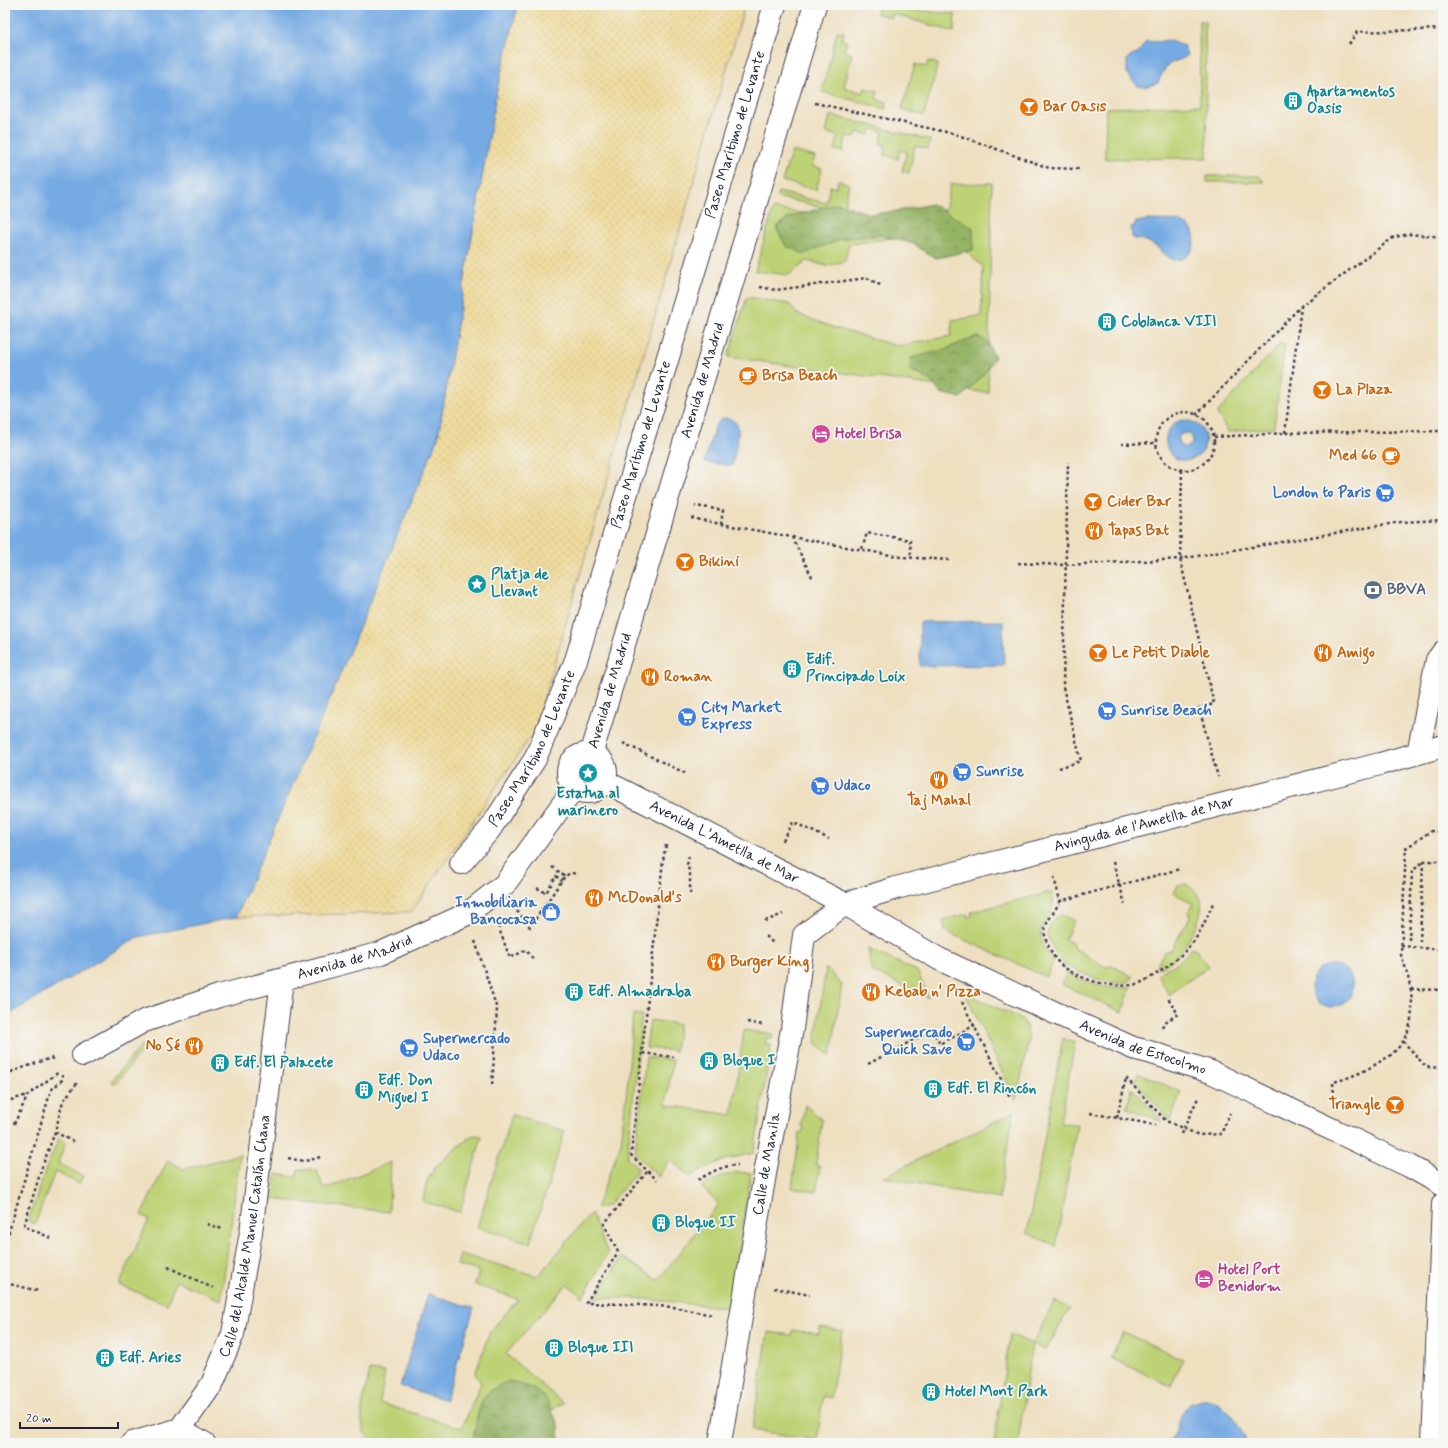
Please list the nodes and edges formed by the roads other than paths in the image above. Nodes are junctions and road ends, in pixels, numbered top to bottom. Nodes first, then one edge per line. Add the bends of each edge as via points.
1 (775, 5) edge
2 (815, 5) edge
3 (1443, 652) edge
4 (1443, 746) edge
5 (1418, 753) junction
6 (591, 754) junction
7 (604, 781) junction
8 (576, 787) junction
9 (461, 863) dead end
10 (845, 904) junction
11 (282, 980) junction
12 (83, 1055) road end
13 (1443, 1185) edge
14 (1443, 1204) edge
15 (180, 1429) junction
16 (132, 1443) edge
17 (204, 1443) edge
18 (720, 1443) edge
19 (1433, 1443) edge

1 - 9 street, Paseo Marítimo de Levante via 576,660 535,759 490,829
2 - 6 street, Avenida de Madrid
3 - 5 street via 1437,660
4 - 5 street, Avinguda de l'Ametlla de Mar
5 - 10 street, Avinguda de l'Ametlla de Mar via 896,888
6 - 7 street via 602,760 607,774
6 - 8 street via 579,755 572,762 568,773
7 - 8 street via 591,791 582,791
7 - 10 street, Avenida L'Ametlla de Mar
8 - 11 street, Avenida de Madrid via 504,885 467,914 381,953
10 - 13 street, Avenida de Estocolmo via 939,959 1133,1048 1211,1072 1409,1166
10 - 18 street, Calle de Manila via 804,935 792,1029
11 - 12 street, Avenida de Madrid via 219,996 144,1021
11 - 15 street, Calle del Alcalde Manuel Catalán Chana via 251,1232 233,1334 212,1384
14 - 19 street
15 - 16 street
15 - 17 street

